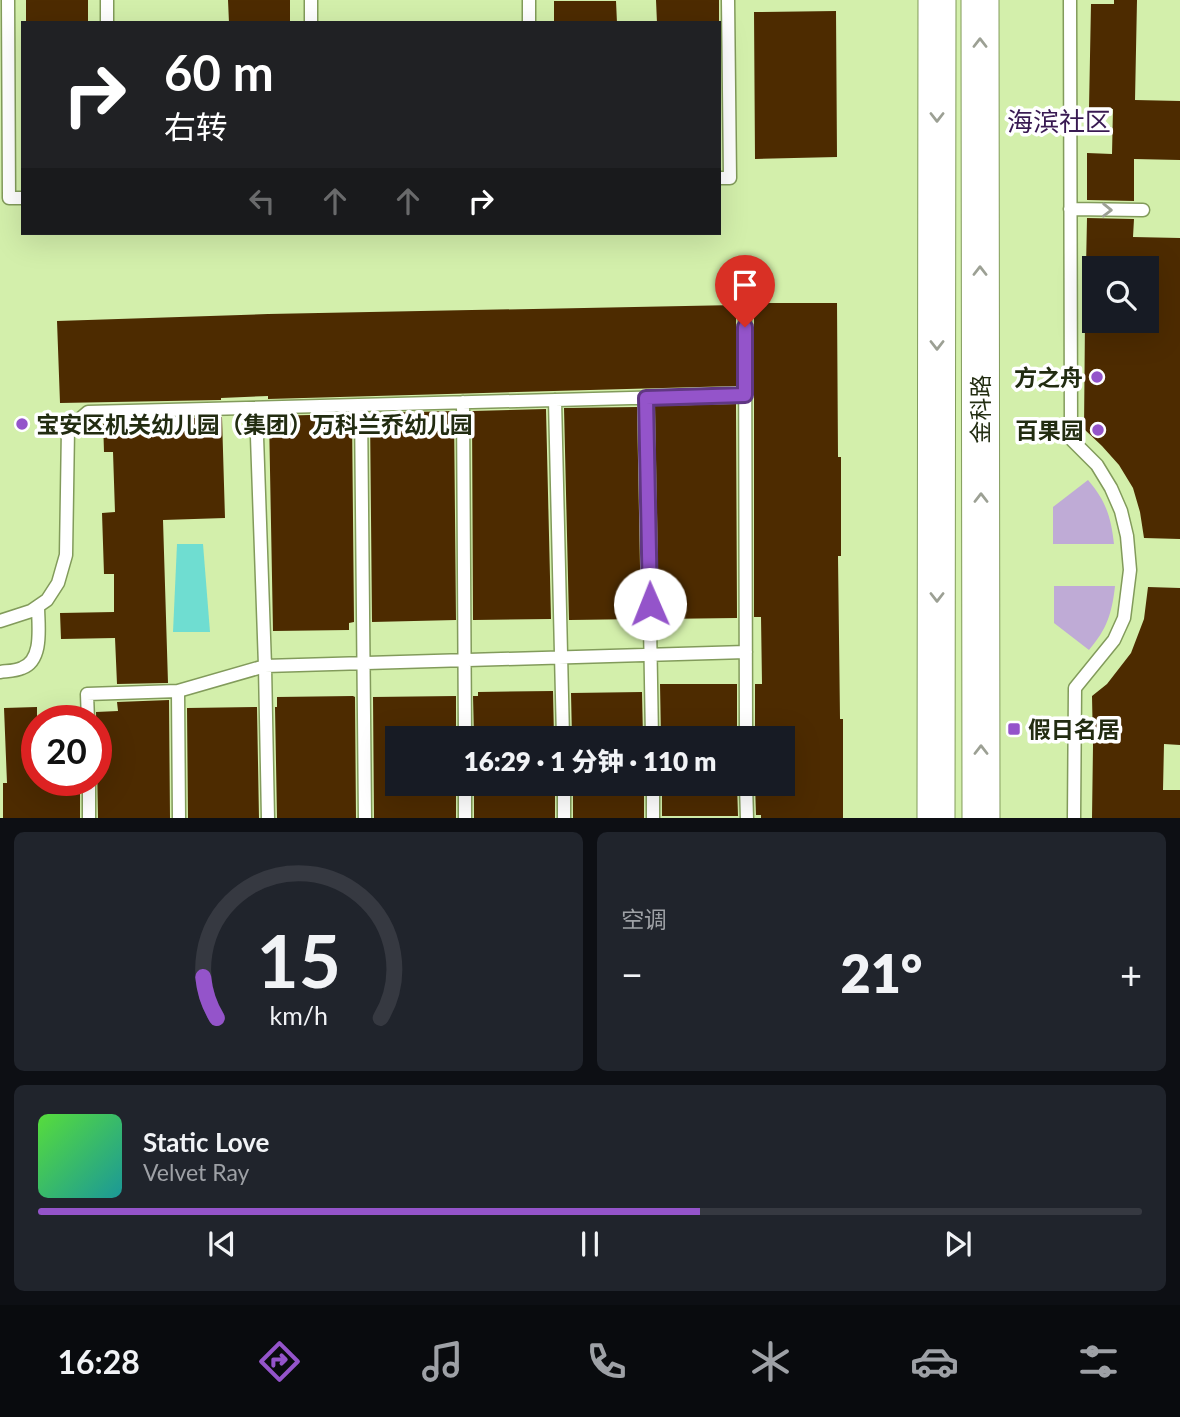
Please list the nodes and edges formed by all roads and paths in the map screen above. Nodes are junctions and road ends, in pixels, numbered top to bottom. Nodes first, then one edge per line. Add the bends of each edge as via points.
1 (8, 0) edge
2 (107, 0) edge
3 (311, 0) edge
4 (529, 0) edge
5 (728, 0) edge
6 (937, 0) edge
7 (980, 0) edge
8 (1070, 0) edge
9 (107, 21) edge
10 (311, 21) edge
11 (529, 21) edge
12 (724, 81) edge
13 (8, 97) junction
14 (21, 97) edge
15 (721, 178) edge
16 (21, 198) edge
17 (1070, 209) junction
18 (1143, 210) dead end
19 (745, 304) dead end
20 (745, 395) junction
21 (646, 398) junction
22 (555, 400) junction
23 (463, 402) junction
24 (361, 405) junction
25 (256, 408) junction
26 (937, 538) junction
27 (981, 539) junction
28 (38, 607) junction
29 (0, 621) edge
30 (746, 652) junction
31 (651, 655) junction
32 (562, 658) junction
33 (464, 661) junction
34 (364, 664) junction
35 (265, 667) junction
36 (0, 672) edge
37 (178, 691) junction
38 (87, 705) edge
39 (465, 726) edge
40 (563, 726) edge
41 (652, 726) edge
42 (746, 726) edge
43 (89, 796) edge
44 (465, 796) edge
45 (564, 796) edge
46 (653, 796) edge
47 (746, 796) edge
48 (89, 818) edge
49 (179, 818) edge
50 (268, 818) edge
51 (365, 818) edge
52 (465, 818) edge
53 (564, 818) edge
54 (653, 818) edge
55 (747, 818) edge
56 (936, 818) edge
57 (981, 818) edge
58 (1074, 818) edge

1 - 13 lane
2 - 9 lane
3 - 10 lane
4 - 11 lane
5 - 12 lane
6 -> 26 main road, 金科路
27 -> 7 main road, 金科路
8 - 17 lane
12 - 15 lane via 730,178
13 - 14 lane
13 - 16 lane via 9,198
17 -> 18 lane
17 - 58 lane via 1071,439 1097,465 1111,488 1127,536 1130,570 1124,618 1114,640 1075,688
19 - 20 lane
20 - 21 lane
20 - 30 lane
21 - 22 lane
21 - 31 lane
22 - 23 lane
22 - 32 lane
23 - 24 lane
23 - 33 lane
24 - 25 lane
24 - 34 lane
25 - 28 lane via 88,412 68,429 66,555 58,583
25 - 35 lane
26 - 27 main road via 940,551 959,561 976,552
26 -> 56 main road, 金科路
57 -> 27 main road, 金科路
28 - 29 lane
28 - 36 lane via 34,657 21,669
30 - 31 lane
30 - 42 lane
31 - 32 lane
31 - 41 lane
32 - 33 lane
32 - 40 lane
33 - 34 lane
33 - 39 lane
34 - 35 lane
34 - 51 lane
35 - 37 lane
35 - 50 lane
37 - 38 lane via 87,694
37 - 49 lane
43 - 48 lane
44 - 52 lane
45 - 53 lane
46 - 54 lane
47 - 55 lane

